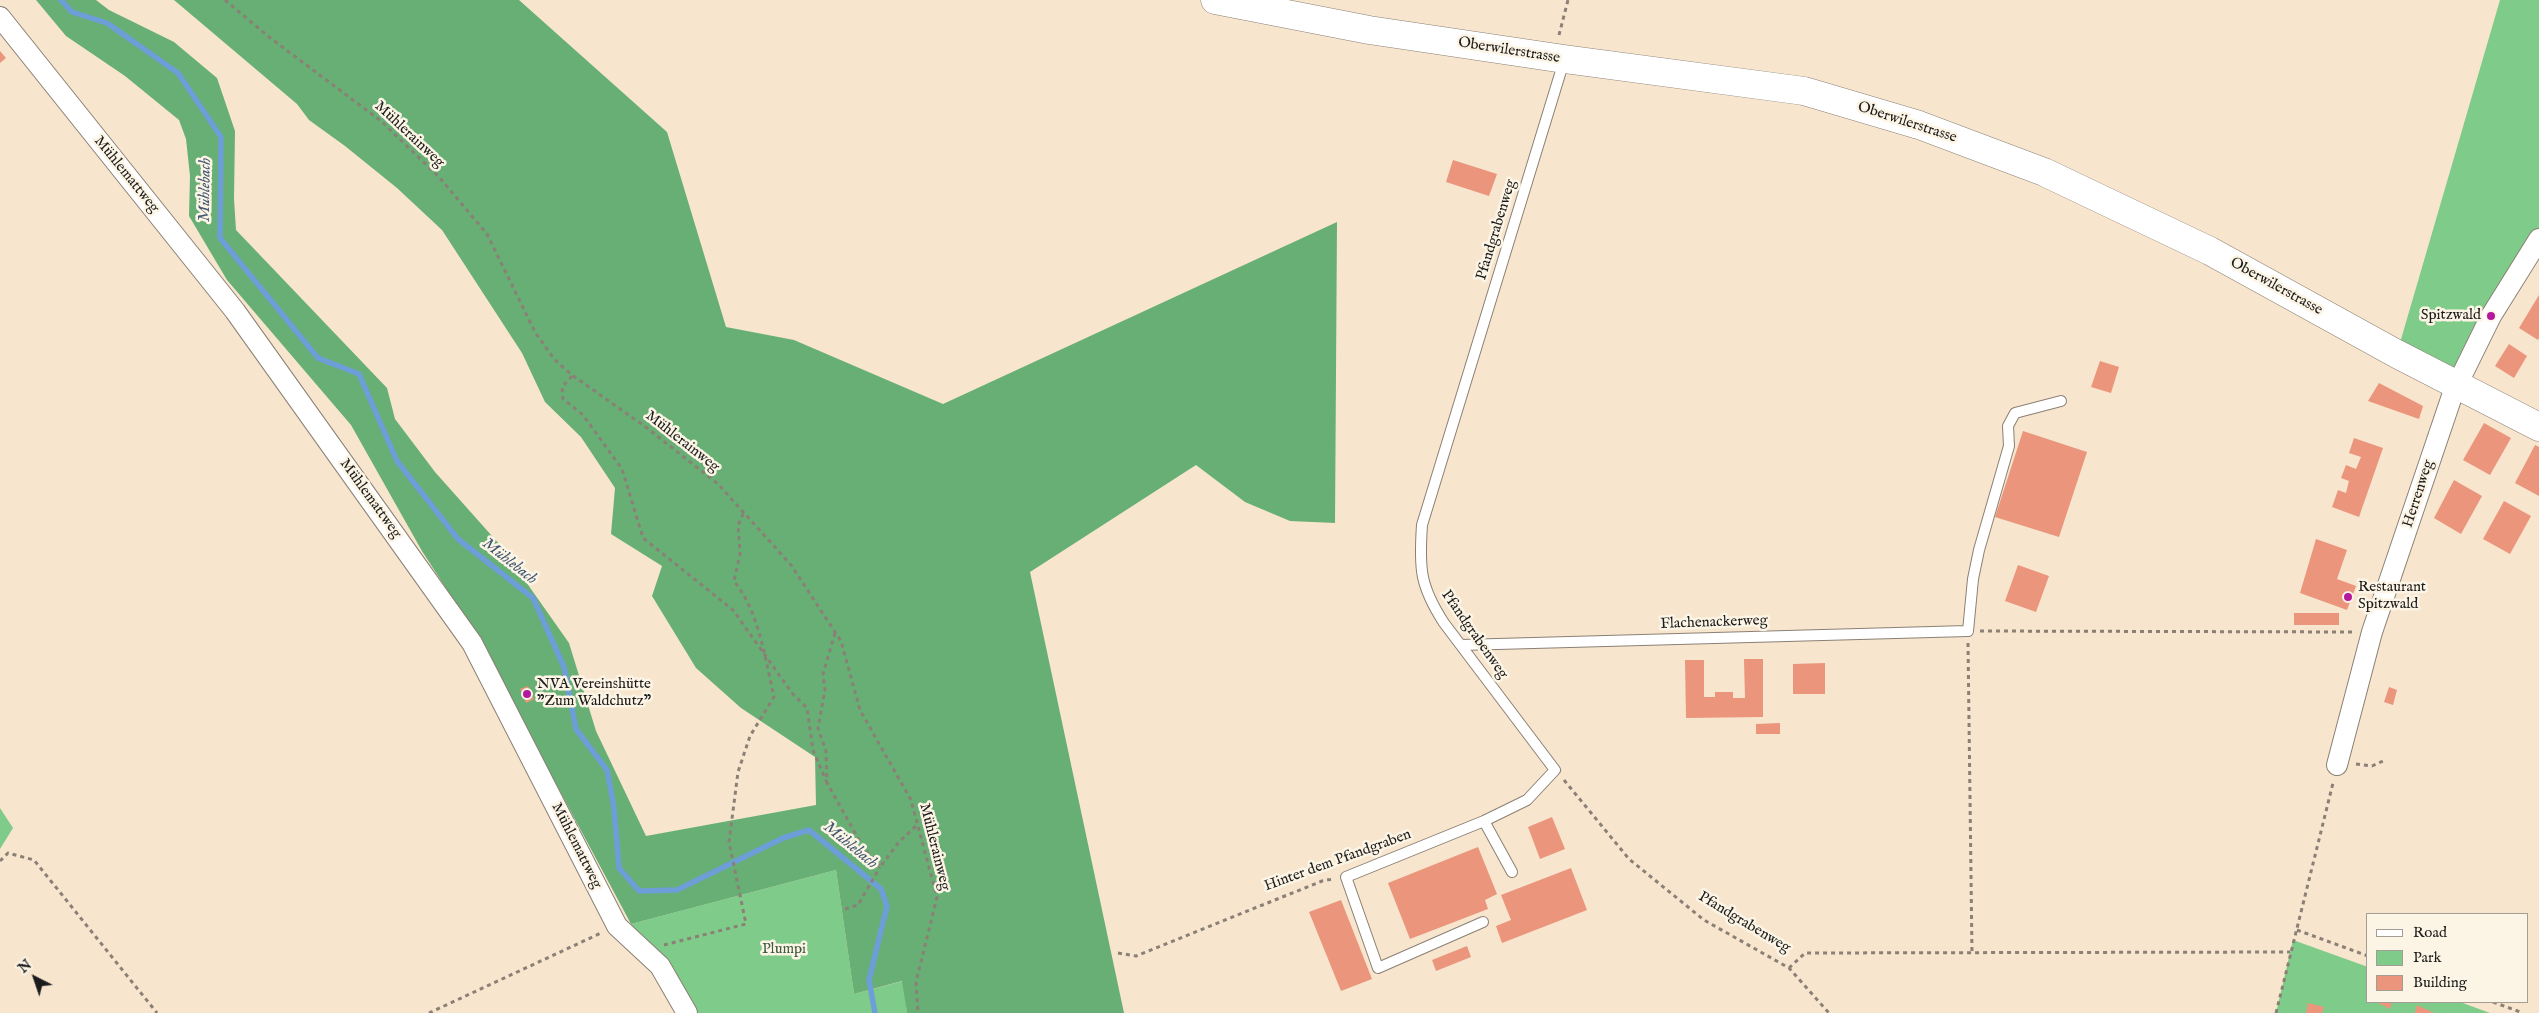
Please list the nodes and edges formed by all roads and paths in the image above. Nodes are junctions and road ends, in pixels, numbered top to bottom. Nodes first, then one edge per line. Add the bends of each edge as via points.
1 (225, 0) edge
2 (1215, 0) edge
3 (1568, 0) edge
4 (0, 17) edge
5 (1559, 58) junction
6 (2539, 239) edge
7 (572, 376) junction
8 (2456, 385) junction
9 (2061, 401) dead end
10 (2539, 427) edge
11 (744, 512) junction
12 (1968, 631) junction
13 (835, 632) junction
14 (2372, 632) junction
15 (1461, 645) junction
16 (764, 653) junction
17 (2338, 761) junction
18 (2383, 761) dead end
19 (1555, 770) junction
20 (827, 783) junction
21 (1484, 822) junction
22 (917, 825) junction
23 (0, 861) edge
24 (880, 867) junction
25 (1512, 872) dead end
26 (1346, 877) junction
27 (844, 909) dead end
28 (1484, 922) dead end
29 (617, 926) junction
30 (2297, 930) junction
31 (644, 951) junction
32 (2290, 952) junction
33 (1118, 953) dead end
34 (1972, 953) junction
35 (2366, 955) edge
36 (1789, 968) junction
37 (2496, 1003) edge
38 (157, 1013) edge
39 (429, 1013) edge
40 (687, 1013) edge
41 (918, 1013) edge
42 (1830, 1013) edge
43 (2276, 1013) edge
44 (2523, 1013) edge

1 - 7 path, Mühlerainweg via 381,121 439,177 487,234 535,332 554,359
2 - 5 street, Oberwilerstrasse via 1369,30
3 - 5 path
4 - 29 street, Mühlemattweg via 235,311 472,643
5 - 8 street, Oberwilerstrasse via 1804,91 1920,125 2044,172 2201,247
5 - 15 lane, Pfandgrabenweg via 1422,525 1419,560 1422,581 1431,604
6 - 8 street, Herrenweg via 2491,316
7 - 11 path, Mühlerainweg via 647,428 718,484
7 - 16 path via 562,386 563,399 583,415 622,469 643,538 733,610
8 - 10 street, Oberwilerstrasse
8 - 14 street, Herrenweg
9 - 12 lane via 2015,412 2008,426 2009,446 1973,579
11 - 13 path, Mühlerainweg via 791,565
11 - 16 path via 738,525 740,554 734,581 744,594
12 - 14 path
12 - 15 lane, Flachenackerweg
12 - 34 path
13 - 20 path via 823,674 825,690 818,728 826,751
13 - 22 path, Mühlerainweg via 841,641 860,710 911,800
14 - 17 street, Herrenweg
15 - 19 lane, Pfandgrabenweg
16 - 20 path via 792,693 808,708 813,750
16 - 31 path via 774,697 750,736 738,772 729,842 746,924
17 - 18 path via 2361,766
17 - 30 path
19 - 21 lane, Hinter dem Pfandgraben via 1527,800
19 - 36 path, Pfandgrabenweg via 1629,859 1704,920
20 - 24 path via 863,847
21 - 25 lane
21 - 26 lane, Hinter dem Pfandgraben
22 - 24 path
22 - 41 path, Mühlerainweg via 936,897 916,982
23 - 38 path via 8,853 34,860
24 - 27 path via 858,905
26 - 28 lane via 1378,968
26 - 33 path, Hinter dem Pfandgraben via 1322,881 1136,956
29 - 31 street, Mühlemattweg
29 - 39 path
30 - 32 path
30 - 35 path
31 - 40 street, Mühlemattweg via 660,966
32 - 34 path
32 - 43 path
34 - 36 path via 1805,953
36 - 42 path, Pfandgrabenweg
37 - 44 path

